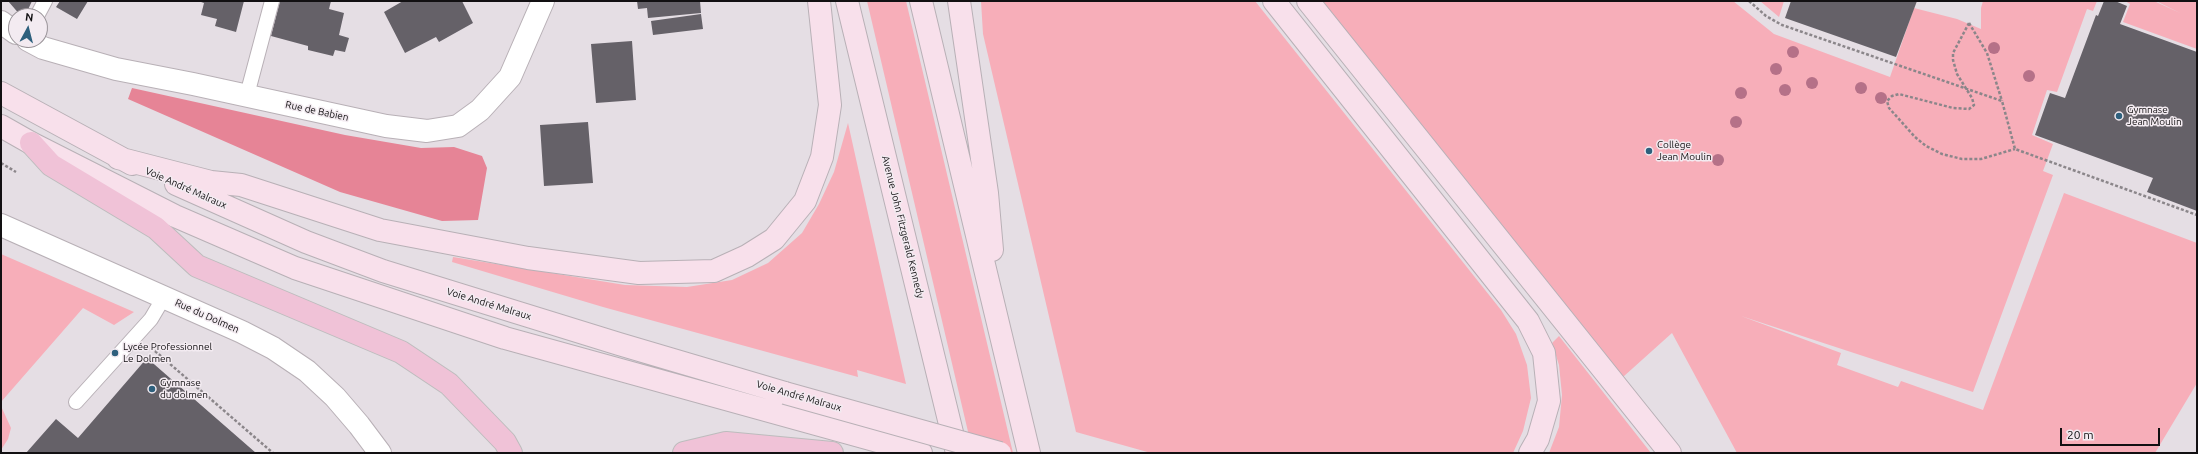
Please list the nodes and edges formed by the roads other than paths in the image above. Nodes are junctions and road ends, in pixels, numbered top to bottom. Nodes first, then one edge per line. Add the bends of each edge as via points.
1 (272, 1) edge
2 (543, 1) edge
3 (819, 1) edge
4 (847, 1) edge
5 (921, 1) edge
6 (959, 1) edge
7 (1274, 1) edge
8 (1308, 1) edge
9 (43, 48) edge
10 (1, 93) edge
11 (247, 95) junction
12 (1, 126) edge
13 (30, 143) junction
14 (118, 158) junction
15 (1, 226) edge
16 (164, 298) junction
17 (999, 327) junction
18 (76, 402) dead end
19 (380, 453) edge
20 (511, 453) edge
21 (684, 453) edge
22 (832, 453) edge
23 (921, 453) edge
24 (957, 453) edge
25 (1000, 453) edge
26 (1029, 453) edge
27 (1530, 453) edge
28 (1670, 453) edge

1 - 11 lane
2 - 11 street, Rue de Babien via 510,77 480,110 458,126 427,132 386,126
3 - 14 main road via 830,105 822,157 805,201 774,239 747,256 714,270 639,273 528,258 380,230 241,185 210,182
4 - 24 main road, Avenue John Fitzgerald Kennedy
5 - 17 main road
6 - 17 main road via 987,193
7 - 27 main road via 1528,321 1544,354 1549,401 1538,439
8 - 28 main road
9 - 11 street, Rue de Babien via 116,69
10 - 14 main road, Voie André Malraux
12 - 13 main road
13 - 20 main road via 51,165 156,228 197,266 401,352 449,384 505,442
13 - 23 main road via 175,216 295,268 505,338
14 - 25 main road, Voie André Malraux, bridge via 306,242 383,271 785,393
15 - 16 street, Rue du Dolmen
16 - 18 lane via 151,319
16 - 19 street, Rue du Dolmen via 242,332 290,359 335,397
17 - 26 main road
21 - 22 main road via 726,443

